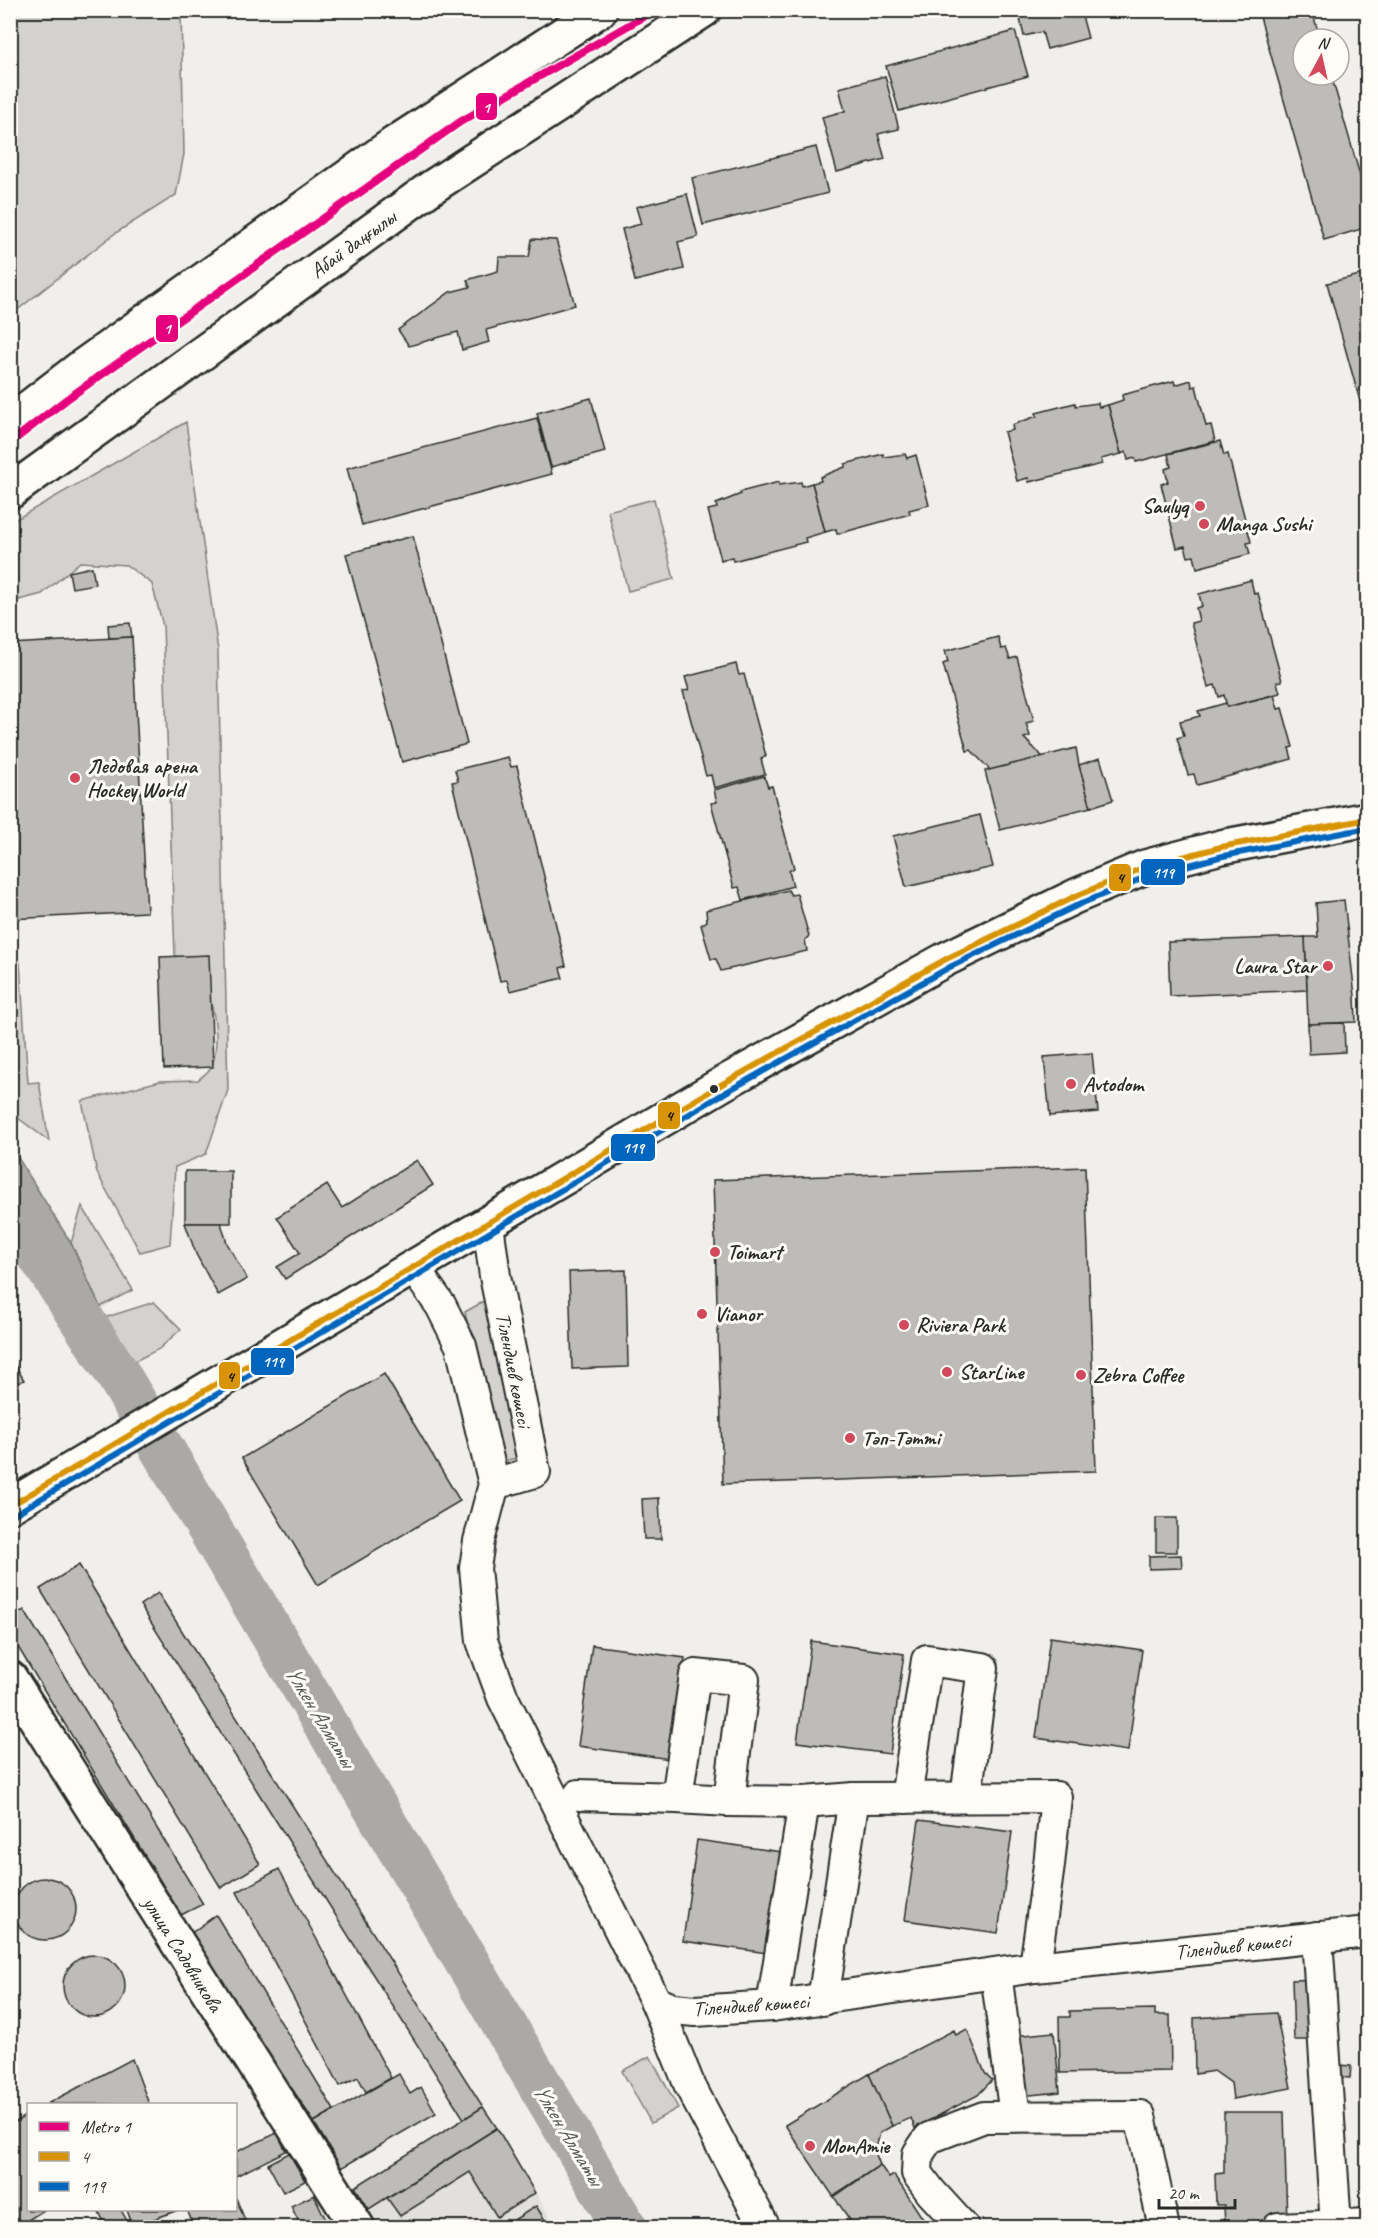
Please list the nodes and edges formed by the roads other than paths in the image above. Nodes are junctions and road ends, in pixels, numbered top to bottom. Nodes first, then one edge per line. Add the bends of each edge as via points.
1 (600, 10) edge
2 (704, 10) edge
3 (10, 422) edge
4 (10, 492) edge
5 (1368, 819) edge
6 (488, 1224) junction
7 (414, 1268) junction
8 (494, 1484) junction
9 (10, 1506) edge
10 (10, 1678) edge
11 (579, 1795) dead end
12 (966, 1797) junction
13 (677, 1798) junction
14 (854, 1798) junction
15 (906, 1798) junction
16 (729, 1801) junction
17 (804, 1802) junction
18 (1368, 1932) edge
19 (1317, 1937) junction
20 (1035, 1967) junction
21 (996, 1973) junction
22 (823, 2000) junction
23 (656, 2002) junction
24 (772, 2006) junction
25 (1015, 2116) junction
26 (1368, 2224) edge
27 (1336, 2226) edge
28 (358, 2228) edge
29 (765, 2228) edge
30 (964, 2228) edge
31 (1164, 2228) edge
32 (1278, 2228) edge

1 - 3 main road via 395,143
2 - 4 main road, Абай даңғылы via 432,187
5 - 6 main road via 1221,847 1144,867 1076,896 906,981 724,1083
6 - 7 main road
6 - 8 street, Тілендиев көшесі via 535,1472
7 - 8 street, Тілендиев көшесі via 441,1306 461,1346
7 - 9 main road
8 - 23 street, Тілендиев көшесі via 475,1568 482,1641 503,1698
10 - 28 main road, улица Садовникова
11 - 13 street
12 - 15 street
12 - 15 street via 983,1668 927,1660
12 - 20 street via 1056,1797
13 - 16 street
13 - 16 street via 695,1675 744,1680
14 - 15 street
14 - 17 street
14 - 22 street
16 - 17 street
17 - 24 street
18 - 19 street, Тілендиев көшесі
19 - 20 street, Тілендиев көшесі
19 - 27 street
20 - 21 street, Тілендиев көшесі
21 - 22 street, Тілендиев көшесі
21 - 25 street
22 - 24 street, Тілендиев көшесі
23 - 24 street, Тілендиев көшесі via 695,2011
23 - 29 street via 689,2084
25 - 30 street via 984,2116 958,2125 929,2138 918,2154 917,2173
25 - 31 street via 1140,2116
26 - 27 street
27 - 32 street

